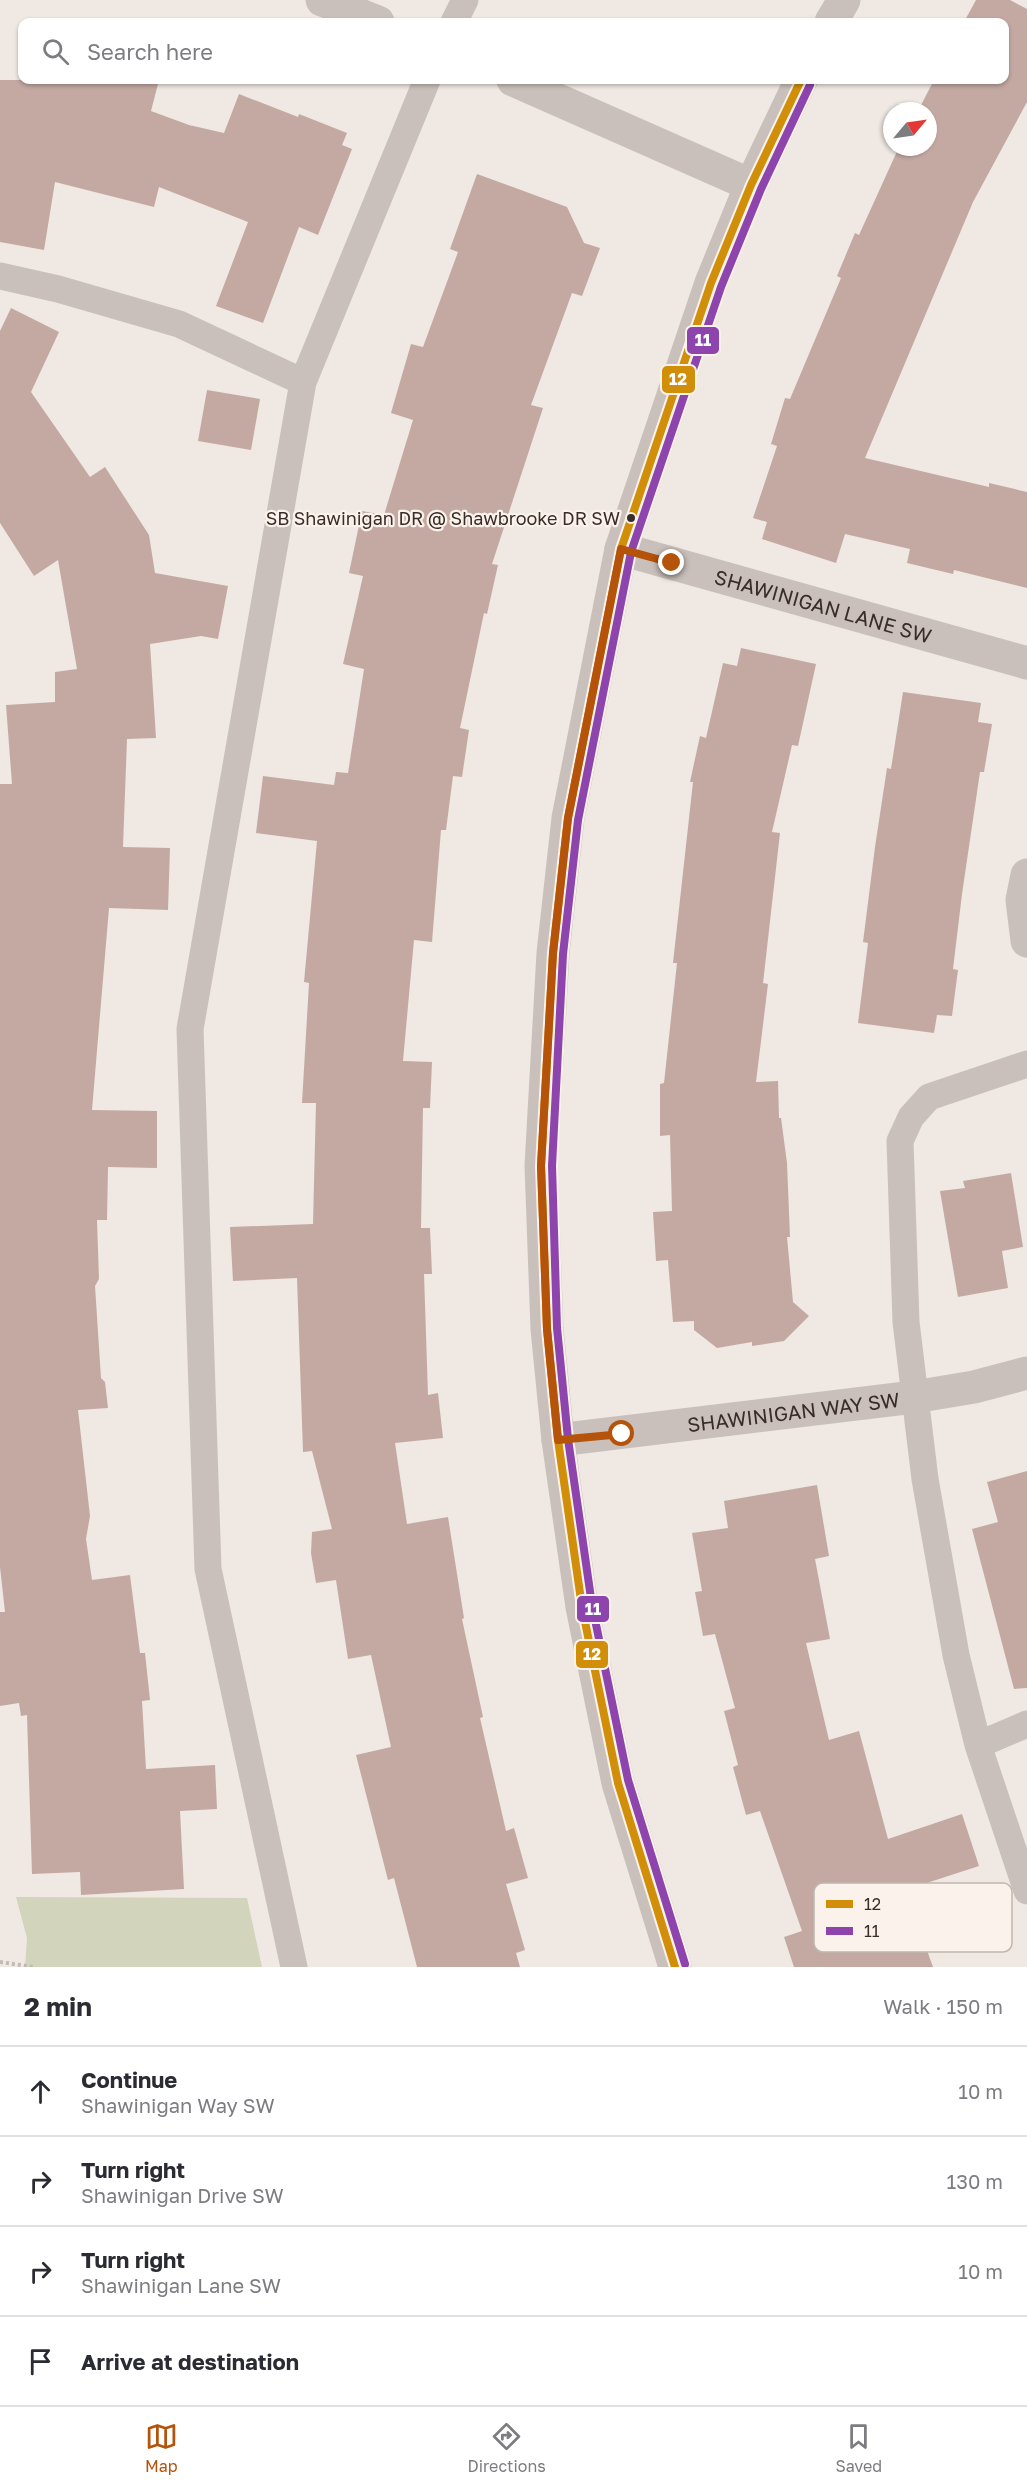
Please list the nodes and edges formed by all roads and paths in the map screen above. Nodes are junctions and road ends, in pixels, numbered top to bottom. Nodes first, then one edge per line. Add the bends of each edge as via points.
1 (322, 0) edge
2 (465, 0) edge
3 (844, 0) edge
4 (368, 18) edge
5 (456, 18) edge
6 (833, 18) edge
7 (425, 84) edge
8 (522, 84) edge
9 (799, 84) edge
10 (751, 185) junction
11 (0, 276) edge
12 (303, 382) junction
13 (621, 549) junction
14 (1027, 663) edge
15 (1027, 875) edge
16 (1027, 941) edge
17 (1027, 1064) edge
18 (1027, 1373) edge
19 (914, 1397) junction
20 (558, 1440) junction
21 (1027, 1724) edge
22 (978, 1745) junction
23 (1027, 1891) edge
24 (0, 1962) edge
25 (34, 1967) edge
26 (294, 1967) edge
27 (675, 1967) edge

1 - 4 street
2 - 5 lane
3 - 6 street
7 - 12 lane
8 - 10 street
9 - 10 street
10 - 13 street via 711,283
11 - 12 lane via 58,288 179,324
12 - 26 lane via 190,1029 208,1569
13 - 14 street, SHAWINIGAN LANE SW
13 - 20 street via 568,818 553,953 541,1166 547,1329
15 - 16 street via 1022,900
17 - 19 lane via 929,1097 911,1118 900,1141 906,1322
18 - 19 street, SHAWINIGAN WAY SW
19 - 20 street, SHAWINIGAN WAY SW
19 - 22 lane via 956,1655
20 - 27 street via 582,1607 618,1783
21 - 22 lane
22 - 23 lane
24 - 25 path

